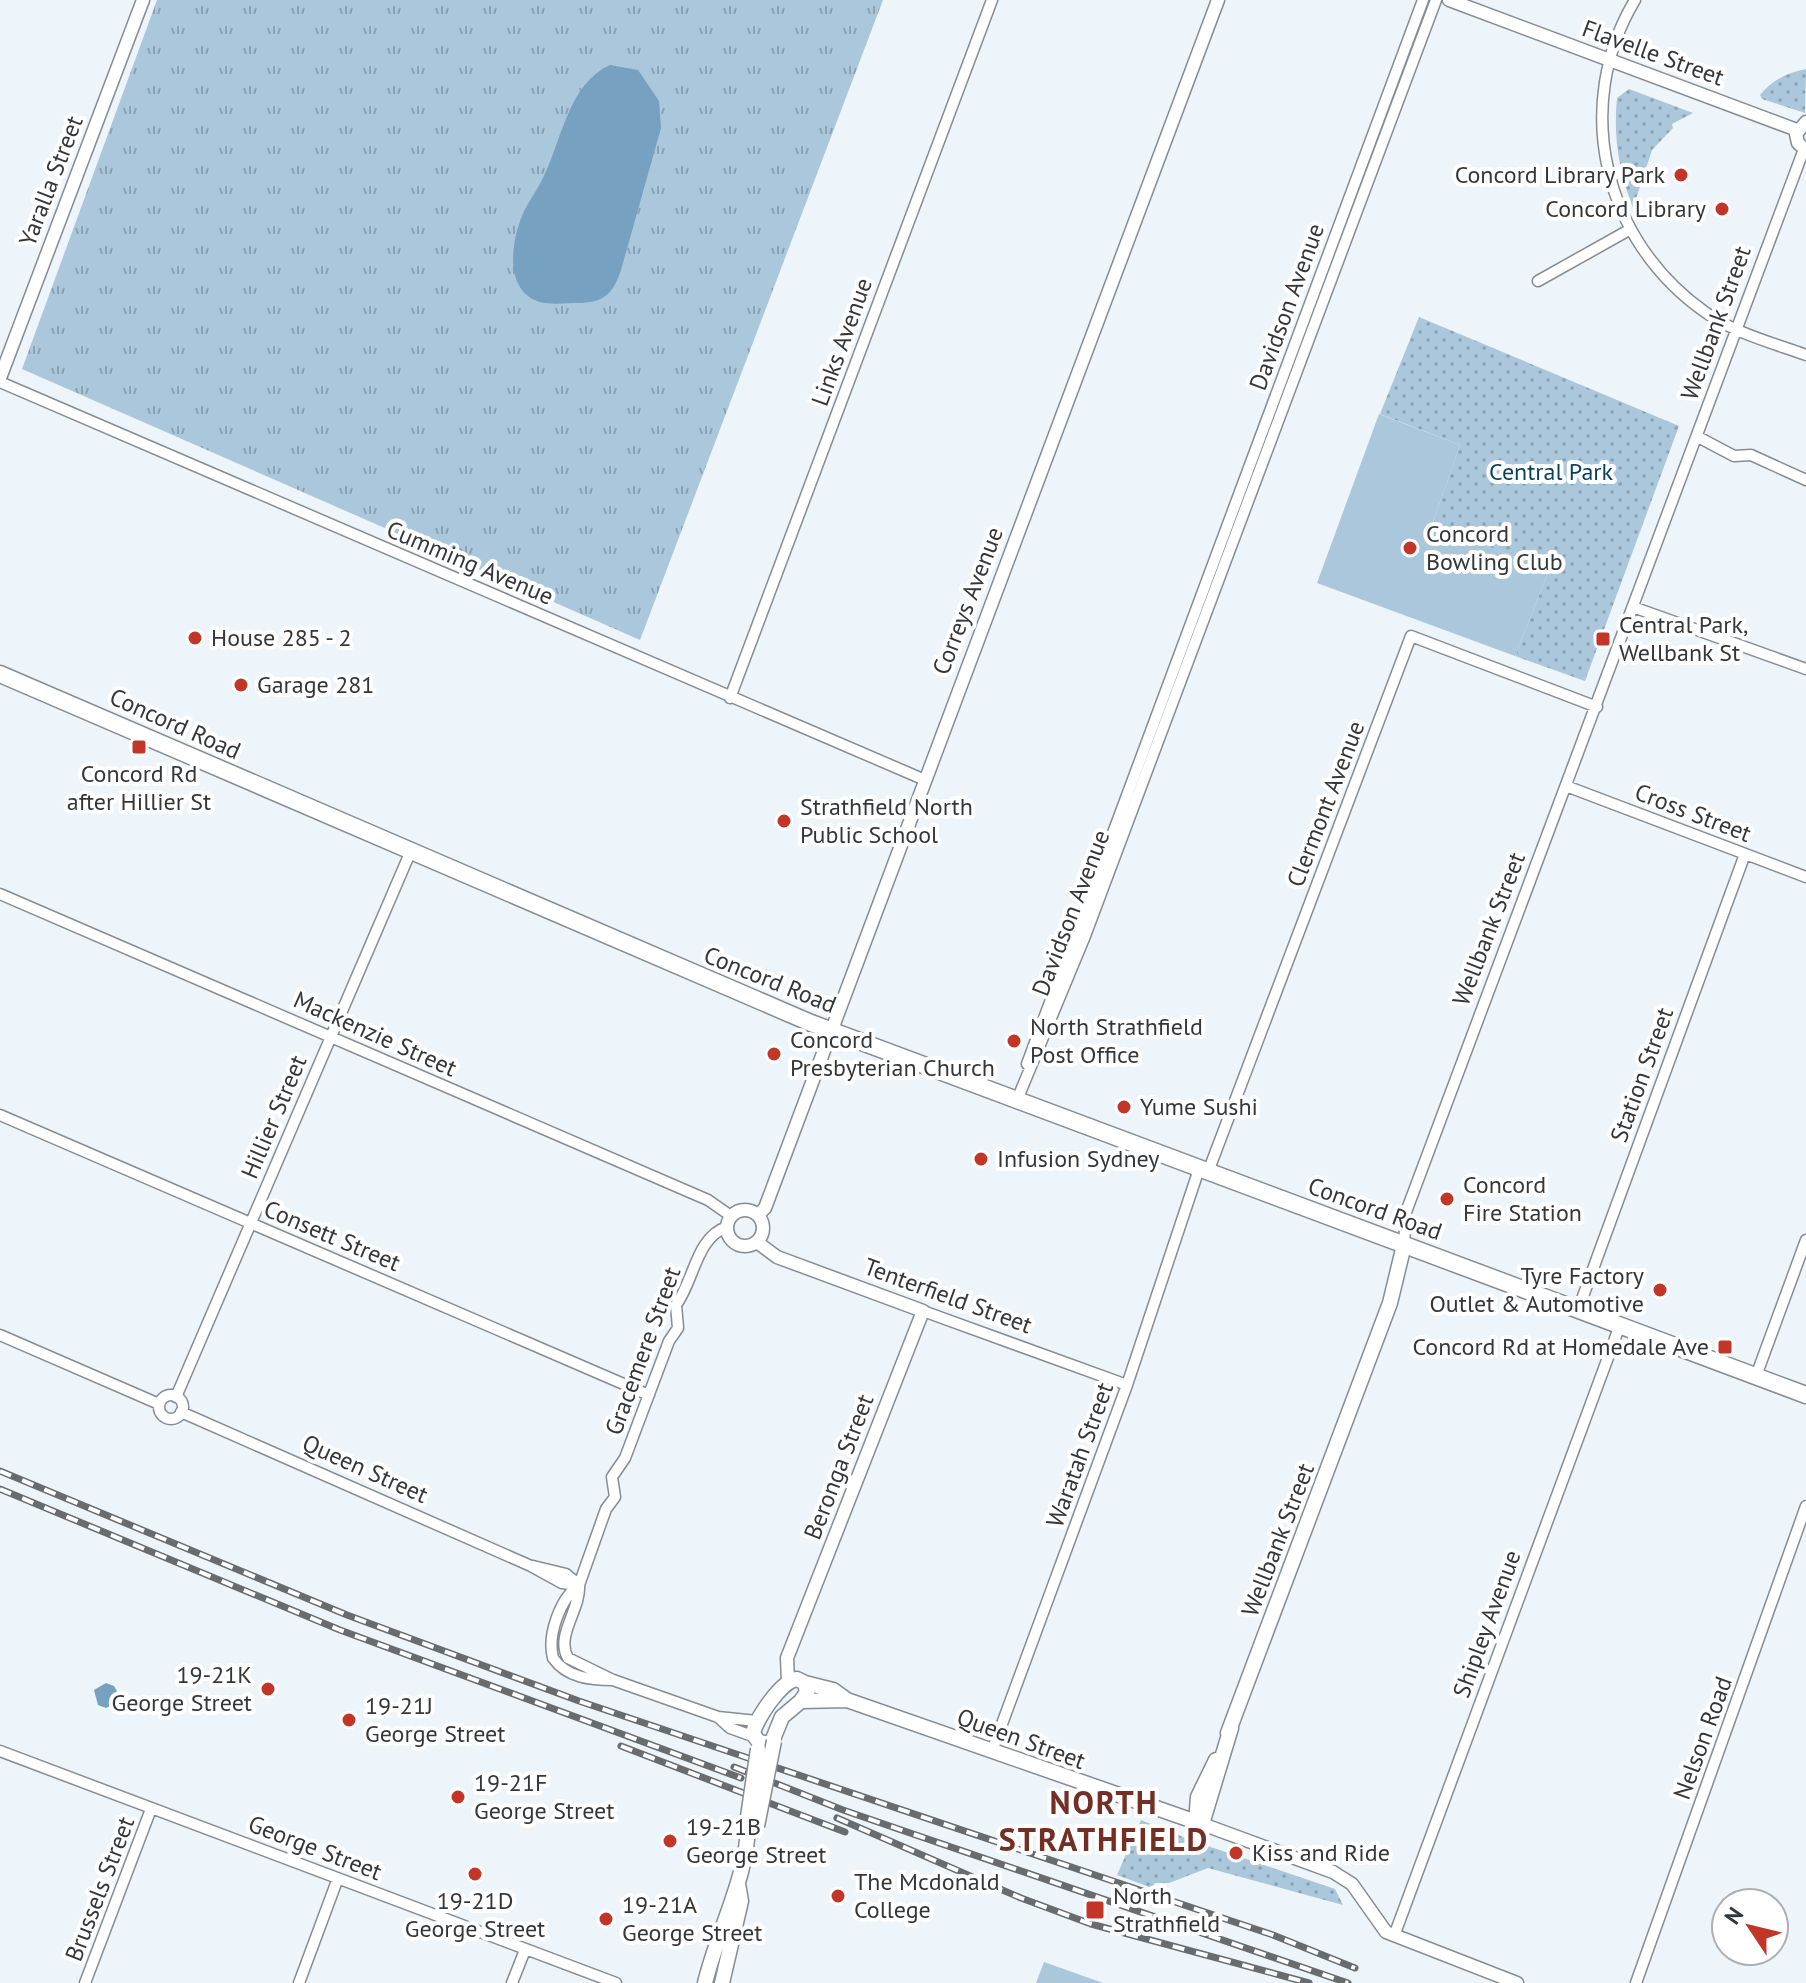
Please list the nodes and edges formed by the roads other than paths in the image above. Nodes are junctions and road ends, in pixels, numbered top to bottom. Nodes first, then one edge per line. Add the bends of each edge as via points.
1 (143, 0) edge
2 (992, 0) edge
3 (1218, 0) edge
4 (1423, 0) edge
5 (1436, 0) edge
6 (1449, 0) edge
7 (1635, 0) edge
8 (1609, 60) junction
9 (1802, 126) edge
10 (1805, 150) edge
11 (1629, 230) junction
12 (1538, 281) dead end
13 (1738, 328) junction
14 (1806, 355) edge
15 (0, 380) edge
16 (1698, 437) junction
17 (1806, 480) edge
18 (1633, 607) junction
19 (1806, 669) edge
20 (0, 674) edge
21 (730, 698) junction
22 (1597, 707) junction
23 (925, 780) junction
24 (1566, 786) junction
25 (410, 853) junction
26 (1745, 854) junction
27 (1806, 877) edge
28 (0, 894) edge
29 (830, 1031) junction
30 (331, 1037) junction
31 (1017, 1100) junction
32 (0, 1115) edge
33 (1204, 1171) junction
34 (758, 1215) junction
35 (729, 1222) junction
36 (251, 1223) junction
37 (1806, 1240) edge
38 (757, 1242) junction
39 (1404, 1245) junction
40 (1578, 1310) junction
41 (923, 1311) junction
42 (1620, 1325) junction
43 (0, 1335) edge
44 (1756, 1376) junction
45 (1127, 1385) junction
46 (649, 1395) junction
47 (1806, 1395) edge
48 (176, 1397) junction
49 (159, 1404) junction
50 (181, 1412) junction
51 (1806, 1506) edge
52 (579, 1585) junction
53 (797, 1681) junction
54 (847, 1700) junction
55 (801, 1701) junction
56 (718, 1717) junction
57 (757, 1721) junction
58 (1231, 1728) junction
59 (774, 1741) junction
60 (757, 1743) junction
61 (0, 1751) edge
62 (992, 1751) junction
63 (1198, 1797) junction
64 (151, 1809) junction
65 (1173, 1815) junction
66 (753, 1821) junction
67 (1199, 1823) junction
68 (338, 1878) junction
69 (738, 1884) junction
70 (1394, 1936) junction
71 (525, 1950) junction
72 (85, 1983) edge
73 (299, 1983) edge
74 (512, 1983) edge
75 (616, 1983) edge
76 (705, 1983) edge
77 (722, 1983) edge
78 (1517, 1983) edge
79 (1636, 1983) edge

1 - 15 street, Yaralla Street
2 - 21 street, Links Avenue
3 - 23 street, Correys Avenue
4 - 31 street, Davidson Avenue
5 - 31 street, Davidson Avenue via 1085,936
6 - 8 street, Flavelle Street
7 - 8 street
8 - 9 street, Flavelle Street
8 - 11 street via 1600,115 1602,148
9 - 10 street via 1796,139
10 - 13 street, Wellbank Street
11 - 12 street
11 - 13 street via 1677,289 1707,314
13 - 14 street
13 - 16 street, Wellbank Street
15 - 21 street, Cumming Avenue
16 - 17 street via 1734,456 1751,455
16 - 18 street, Wellbank Street
18 - 19 street
18 - 22 street, Wellbank Street
20 - 25 main road, Concord Road
21 - 23 street, Cumming Avenue
22 - 24 street, Wellbank Street
22 - 33 street, Clermont Avenue via 1411,636
23 - 29 street, Correys Avenue
24 - 26 street, Cross Street
24 - 39 street, Wellbank Street via 1406,1212
25 - 29 main road, Concord Road
25 - 30 street, Hillier Street
26 - 27 street, Cross Street
26 - 40 street, Station Street
28 - 30 street, Mackenzie Street
29 - 31 main road, Concord Road
29 - 34 street, Correys Avenue
30 - 35 street, Mackenzie Street via 708,1200
30 - 36 street, Hillier Street
31 - 33 main road, Concord Road
32 - 36 street, Consett Street
33 - 39 main road, Concord Road
33 - 45 street, Waratah Street
34 - 35 street via 742,1210
34 - 38 street via 763,1226
35 - 38 street via 734,1243 746,1247
35 - 46 street, Gracemere Street via 707,1241 676,1305 678,1328
36 - 46 street, Consett Street
36 - 48 street, Hillier Street
37 - 44 street
38 - 41 street, Tenterfield Street via 777,1257
39 - 40 main road, Concord Road
39 - 58 main road, Wellbank Street via 1390,1303
40 - 42 main road, Concord Road
41 - 45 street, Tenterfield Street
41 - 53 street, Beronga Street via 795,1639 785,1671
42 - 44 main road, Concord Road
42 - 70 street, Shipley Avenue
43 - 49 street
44 - 47 main road, Concord Road
45 - 62 street, Waratah Street
46 - 52 street, Gracemere Street via 625,1458 612,1477 615,1497
48 - 49 street via 166,1396
48 - 50 street
49 - 50 street via 168,1419
50 - 52 street, Queen Street via 562,1583
51 - 79 street, Nelson Road
52 - 56 street via 580,1600 564,1640 565,1653 613,1680
53 - 54 main road, Queen Street via 833,1690
53 - 55 main road via 807,1692
53 - 57 main road
54 - 55 main road, Queen Street
54 - 62 main road, Queen Street
55 - 59 main road via 782,1717
56 - 57 street
56 - 60 street
57 - 60 main road
58 - 63 main road, Wellbank Street
58 - 67 main road, Wellbank Street
59 - 60 main road
59 - 66 main road, bridge
60 - 66 main road, bridge
61 - 64 street, George Street
62 - 65 main road, Queen Street
63 - 65 main road
63 - 67 main road, Wellbank Street
64 - 68 street, George Street
64 - 72 street, Brussels Street
65 - 67 main road, Queen Street
66 - 69 main road
67 - 70 street, Queen Street via 1344,1877
68 - 71 street, George Street
68 - 73 street
69 - 76 main road
69 - 77 main road via 741,1901
70 - 78 street, Queen Street
71 - 74 street
71 - 75 street, George Street

